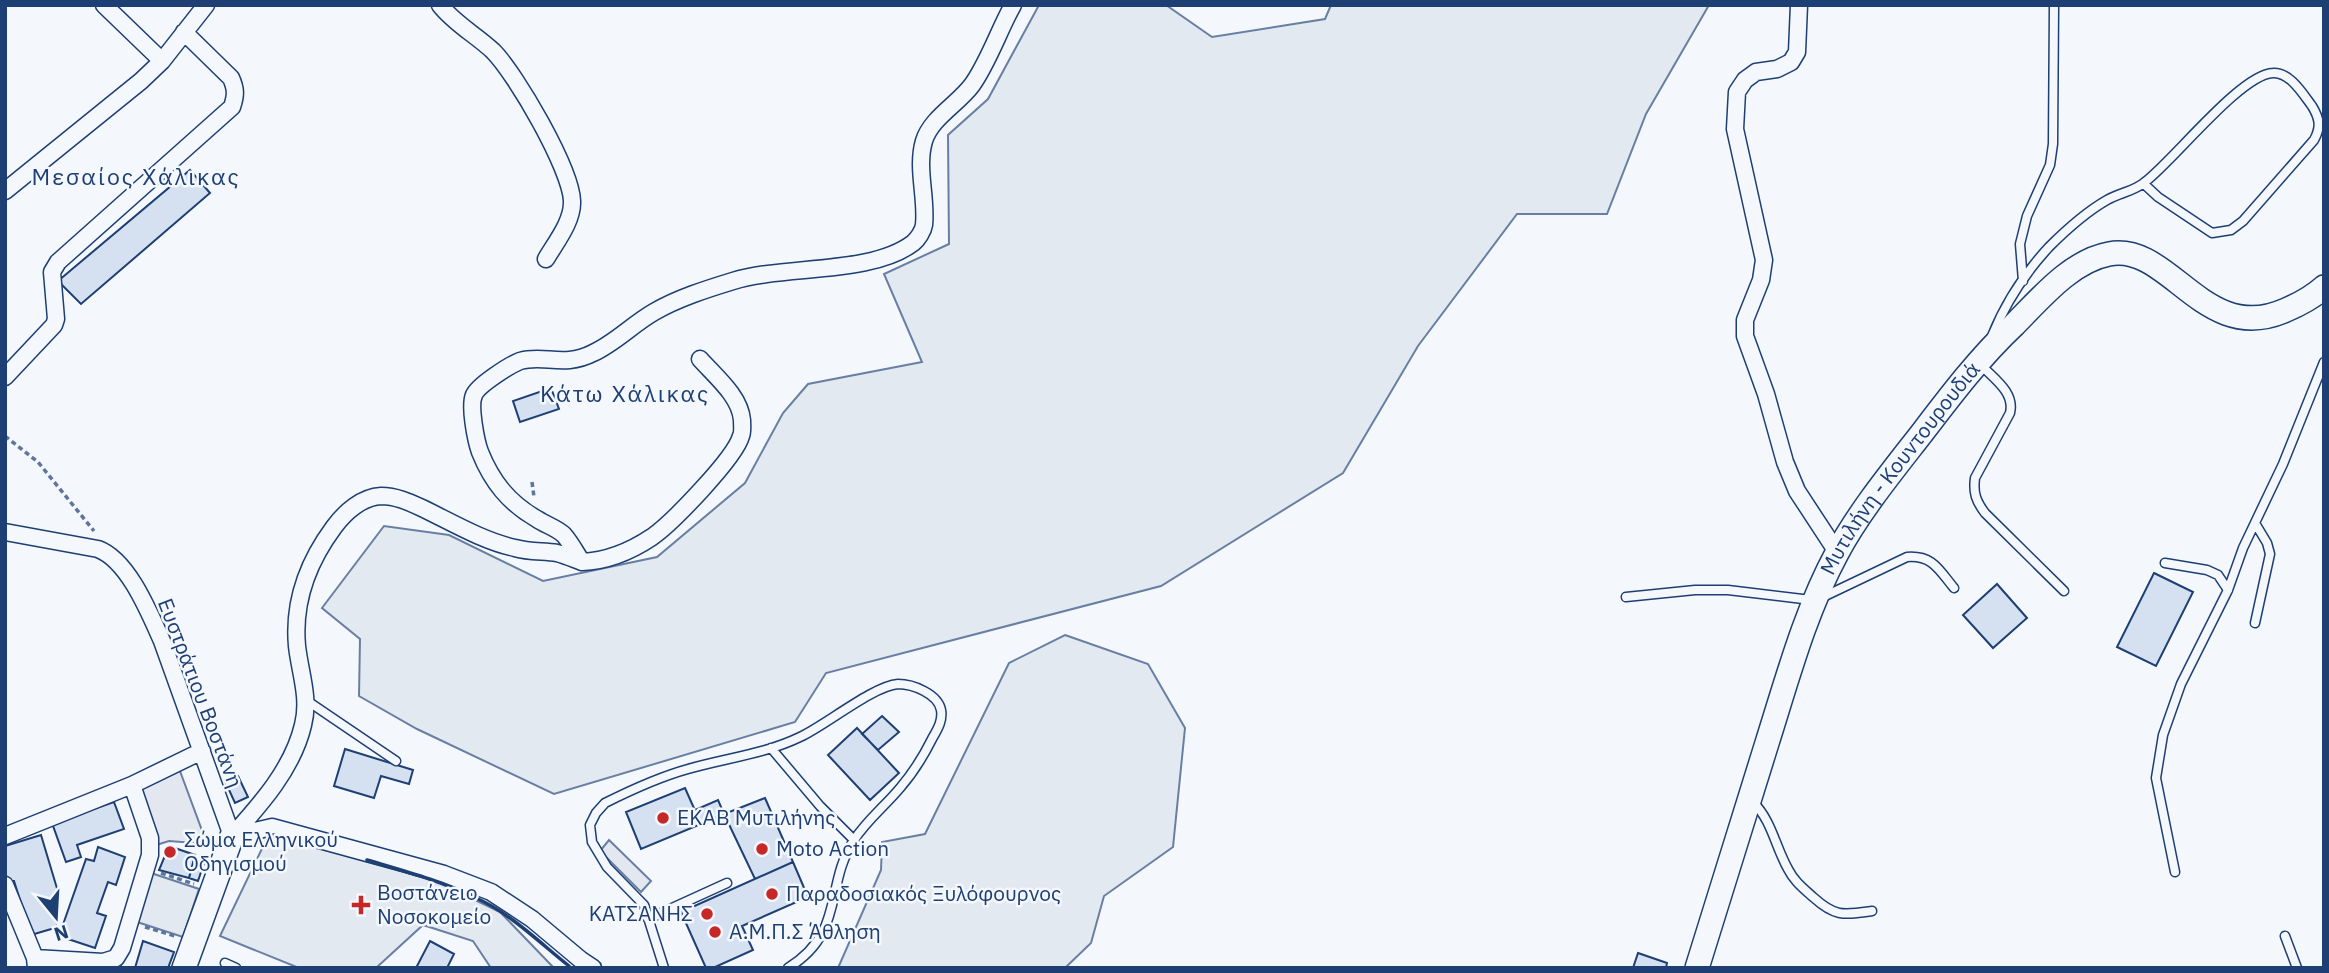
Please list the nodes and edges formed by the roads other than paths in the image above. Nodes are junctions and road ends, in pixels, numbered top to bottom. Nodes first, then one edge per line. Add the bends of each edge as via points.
1 (104, 5) edge
2 (206, 5) edge
3 (440, 5) edge
4 (1013, 5) edge
5 (1799, 5) edge
6 (2054, 5) edge
7 (184, 32) junction
8 (162, 61) junction
9 (2144, 184) junction
10 (5, 191) edge
11 (546, 258) dead end
12 (2023, 281) junction
13 (2323, 291) edge
14 (1981, 357) junction
15 (700, 359) dead end
16 (2324, 362) edge
17 (5, 377) edge
18 (2255, 523) junction
19 (5, 532) edge
20 (1837, 552) junction
21 (582, 562) junction
22 (2165, 564) dead end
23 (1954, 588) dead end
24 (2228, 590) junction
25 (2064, 592) dead end
26 (1626, 597) dead end
27 (1815, 600) junction
28 (2255, 623) dead end
29 (306, 700) junction
30 (771, 748) junction
31 (202, 751) junction
32 (396, 761) dead end
33 (132, 785) junction
34 (1749, 799) junction
35 (5, 836) edge
36 (233, 836) junction
37 (854, 840) junction
38 (2175, 872) dead end
39 (727, 883) dead end
40 (5, 885) edge
41 (1872, 911) dead end
42 (648, 919) junction
43 (2285, 936) dead end
44 (36, 963) edge
45 (225, 963) dead end
46 (585, 965) edge
47 (184, 968) edge
48 (236, 968) edge
49 (664, 968) edge
50 (788, 968) edge
51 (1697, 968) edge
52 (2297, 968) edge

1 - 8 street
2 - 7 street
3 - 11 street via 510,72 560,162 572,200 568,221
4 - 21 street via 971,87 929,129 923,143 924,225 913,243 852,264 737,279 703,290 655,312 593,354 561,362 520,361 480,387 472,407 479,450 491,476 516,506 566,537
5 - 20 street via 1797,52 1791,62 1756,72 1737,92 1735,130 1764,260 1745,320 1745,336 1797,491
6 - 12 lane via 2053,144 2050,165 2020,244
7 - 8 street
7 - 17 street via 231,78 236,97 232,107 58,262 52,272 54,325
8 - 10 street
9 - 9 lane via 2211,233 2231,230 2314,140 2320,124 2316,113 2286,75 2263,75 2214,113
9 - 12 lane via 2087,214 2048,249
12 - 14 lane
13 - 14 main road, Μυτιλήνη - Κουντουρουδιά via 2278,313 2256,318 2231,315 2209,305 2143,258 2125,252 2109,254 2076,268
14 - 20 main road, Μυτιλήνη - Κουντουρουδιά via 1893,469
14 - 25 lane via 2012,405 1975,478 1976,501
15 - 21 street via 740,411 742,436 732,455 653,536 600,561
16 - 18 lane
18 - 24 lane
18 - 28 lane via 2270,554
19 - 31 street, Ευστράτιου Βοστάνη via 110,553 151,616
20 - 27 main road, Μυτιλήνη - Κουντουρουδιά
21 - 29 street via 559,553 513,548 404,499 380,496 359,503 341,518 320,547 304,579 297,645
22 - 24 lane via 2207,570 2218,575
23 - 27 lane via 1933,562 1921,556 1907,557
24 - 38 lane via 2181,684 2163,735 2156,778
26 - 27 lane via 1728,590
27 - 34 main road, Μυτιλήνη - Κουντουρουδιά
29 - 32 lane
29 - 36 street via 296,746 268,796
30 - 37 lane
30 - 37 lane via 897,684 917,687 934,697 941,708 941,724 917,767
30 - 42 lane via 687,769 605,803 596,813 590,825 592,842 607,867 644,905
31 - 33 street
31 - 36 street, Ευστράτιου Βοστάνη
33 - 35 street
33 - 44 street via 150,838 150,855 122,948 116,958 103,962
34 - 41 lane via 1767,820 1797,883 1835,914
34 - 51 main road, Μυτιλήνη - Κουντουρουδιά
36 - 46 street via 272,827 444,874 491,892 532,919
36 - 47 main road
37 - 50 lane via 821,936
39 - 42 lane
40 - 44 street
42 - 49 lane
43 - 52 lane
45 - 48 lane

